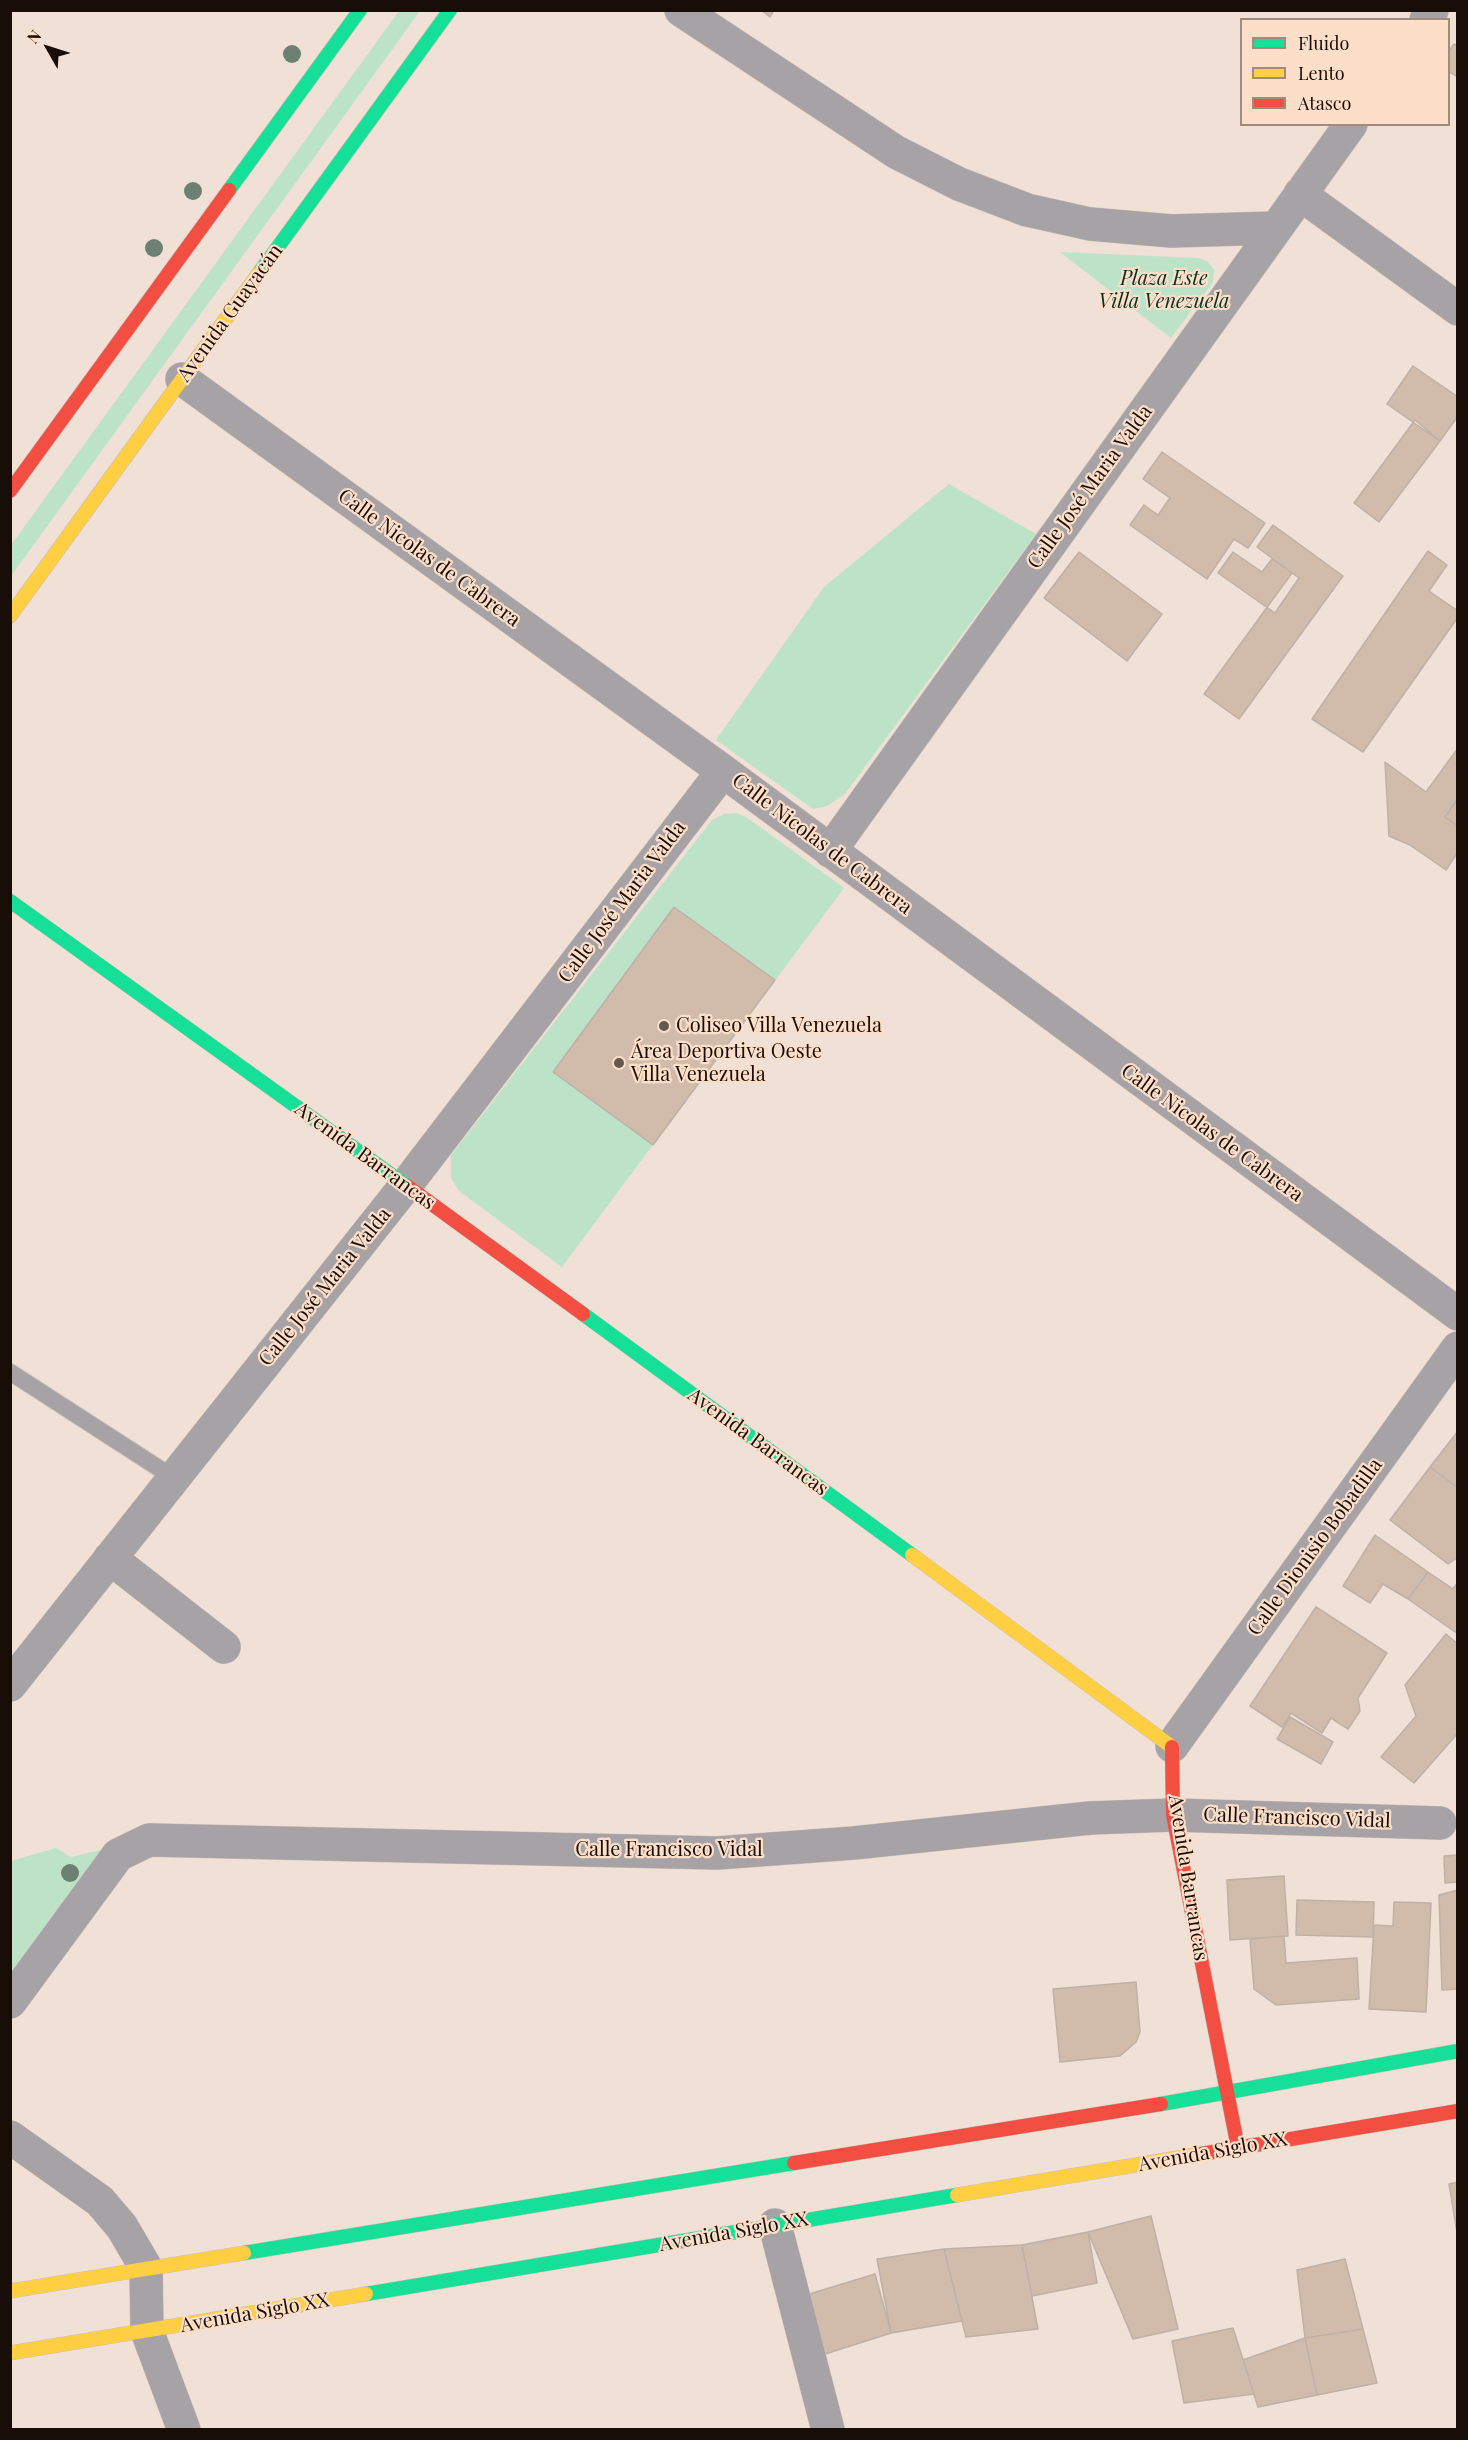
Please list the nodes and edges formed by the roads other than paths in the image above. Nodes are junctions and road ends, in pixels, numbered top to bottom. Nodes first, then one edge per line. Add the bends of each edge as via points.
1 (360, 10) edge
2 (450, 10) edge
3 (681, 10) edge
4 (1350, 126) edge
5 (1300, 194) junction
6 (1275, 228) junction
7 (1458, 309) edge
8 (182, 379) junction
9 (10, 491) edge
10 (10, 616) edge
11 (723, 771) junction
12 (830, 851) junction
13 (10, 901) edge
14 (406, 1185) junction
15 (1458, 1314) edge
16 (1458, 1348) edge
17 (10, 1372) edge
18 (174, 1478) junction
19 (110, 1558) junction
20 (224, 1647) dead end
21 (10, 1685) edge
22 (1172, 1746) junction
23 (1173, 1815) junction
24 (1440, 1823) dead end
25 (10, 2002) edge
26 (1458, 2051) edge
27 (1226, 2093) junction
28 (1458, 2111) edge
29 (10, 2137) edge
30 (1238, 2148) junction
31 (775, 2225) junction
32 (146, 2268) junction
33 (10, 2291) edge
34 (147, 2331) junction
35 (10, 2353) edge
36 (184, 2430) edge
37 (828, 2430) edge

1 - 9 main road
2 - 8 main road, Avenida Guayacán
3 - 6 street via 896,152 959,184 1027,210 1090,224 1171,231
4 - 5 street, Calle José Maria Valda
5 - 6 street, Calle José Maria Valda
5 - 7 street
6 - 12 street, Calle José Maria Valda
8 - 10 main road, Avenida Guayacán
8 - 11 street, Calle Nicolas de Cabrera
11 - 12 street, Calle Nicolas de Cabrera
11 - 14 street, Calle José Maria Valda
12 - 15 street, Calle Nicolas de Cabrera
13 - 14 main road, Avenida Barrancas
14 - 18 street, Calle José Maria Valda
14 - 22 main road, Avenida Barrancas
16 - 22 street, Calle Dionisio Bobadilla
17 - 18 lane
18 - 19 street, Calle José Maria Valda
19 - 20 street
19 - 21 street, Calle José Maria Valda
22 - 23 main road, Avenida Barrancas
23 - 24 street, Calle Francisco Vidal
23 - 25 street, Calle Francisco Vidal via 1090,1818 717,1853 149,1840 118,1855
23 - 27 main road, Avenida Barrancas
26 - 27 main road
27 - 30 main road, Avenida Barrancas
27 - 32 main road
28 - 30 main road, Avenida Siglo XX
29 - 32 street via 100,2201 122,2227
30 - 31 main road, Avenida Siglo XX
31 - 34 main road, Avenida Siglo XX
31 - 37 street
32 - 33 main road
32 - 34 street
34 - 35 main road, Avenida Siglo XX
34 - 36 street

